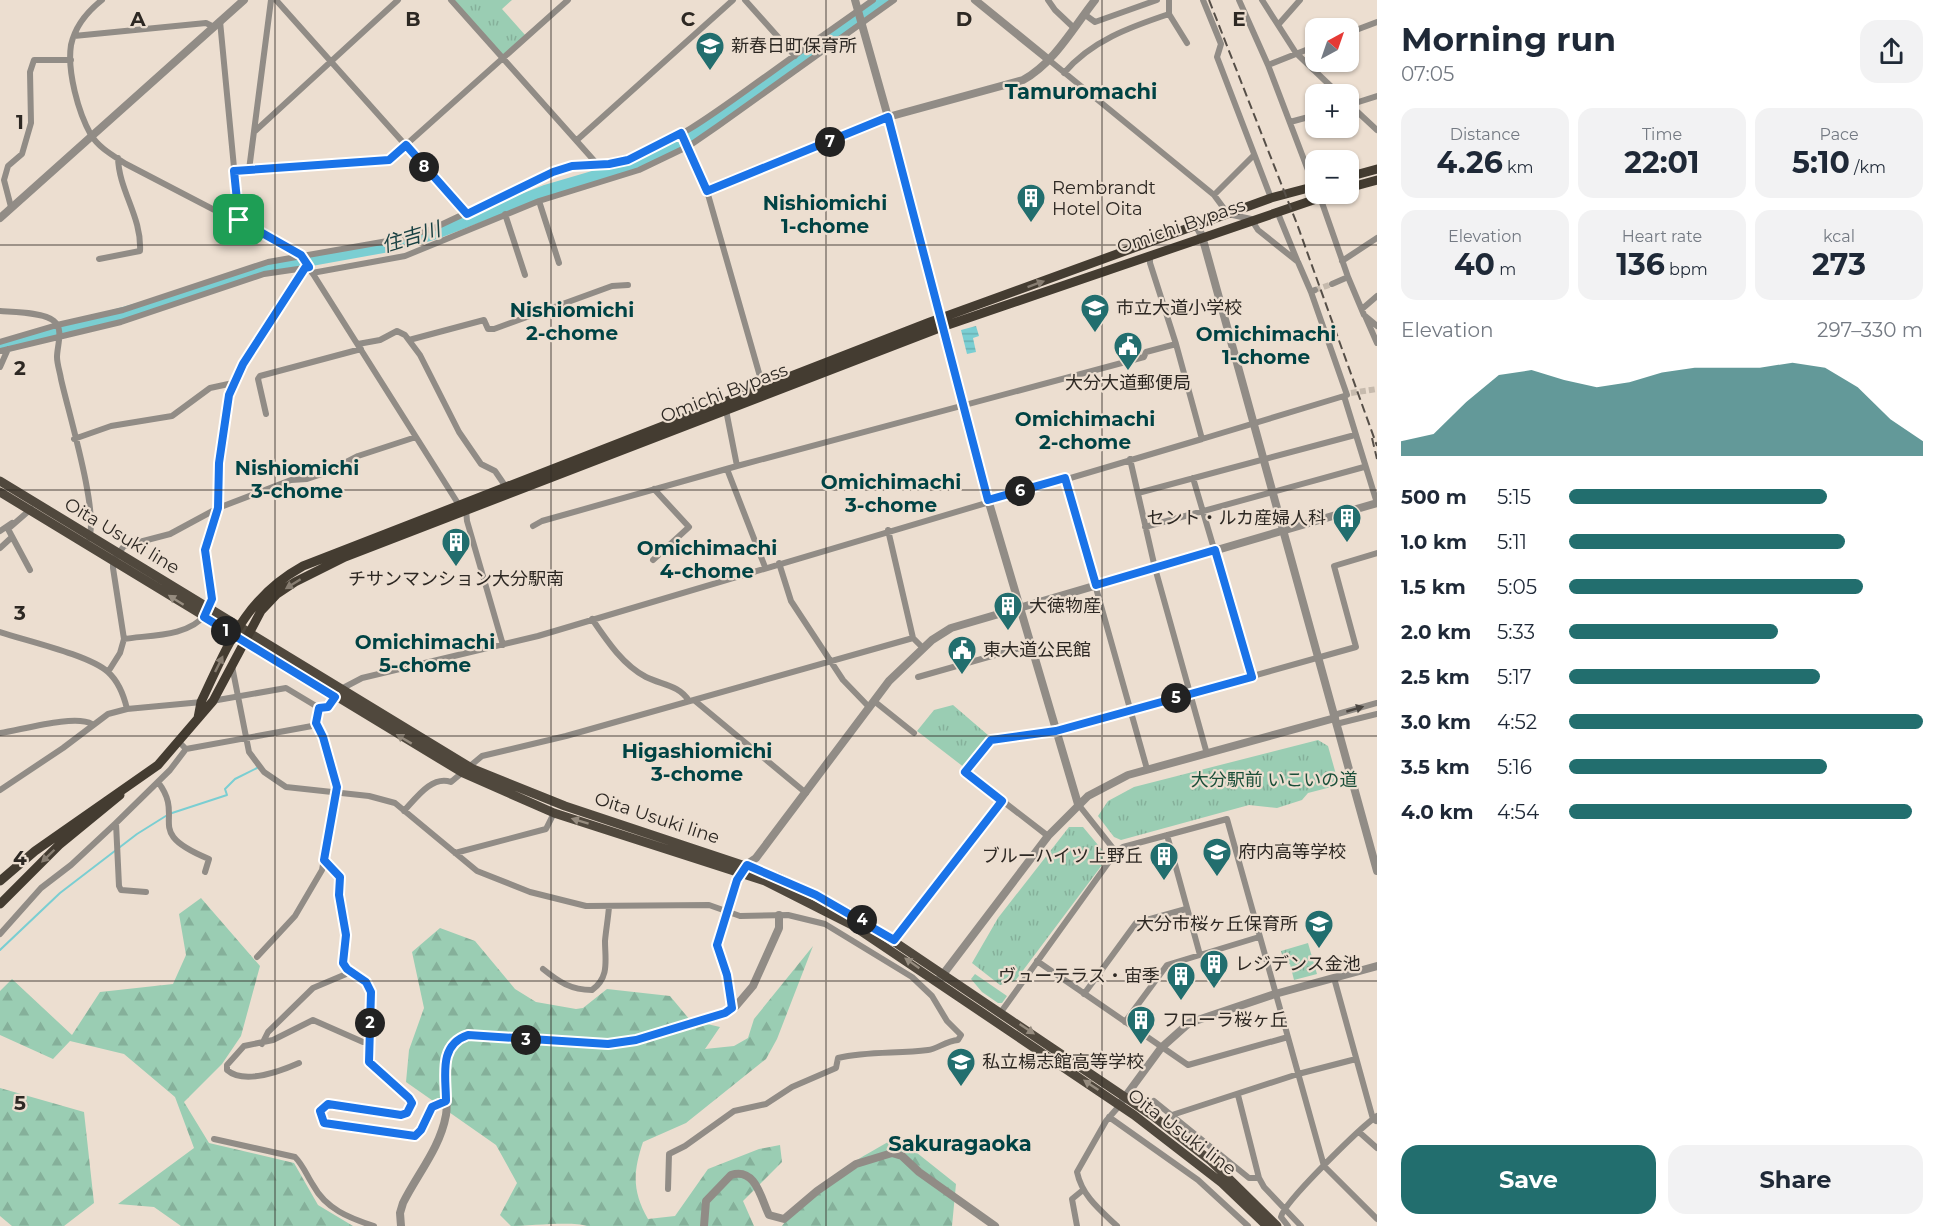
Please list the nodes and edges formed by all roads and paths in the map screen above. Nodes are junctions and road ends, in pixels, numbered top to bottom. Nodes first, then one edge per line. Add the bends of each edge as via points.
1 (102, 0) edge
2 (244, 0) edge
3 (271, 0) edge
4 (276, 0) edge
5 (398, 0) edge
6 (451, 0) edge
7 (568, 0) edge
8 (733, 0) edge
9 (745, 0) edge
10 (855, 0) edge
11 (873, 0) edge
12 (894, 0) edge
13 (975, 0) edge
14 (1048, 0) edge
15 (1095, 0) edge
16 (1157, 0) edge
17 (1168, 0) edge
18 (1203, 0) edge
19 (1239, 0) edge
20 (1262, 0) edge
21 (1300, 0) edge
22 (858, 11) junction
23 (1084, 14) junction
24 (1169, 14) junction
25 (1377, 22) edge
26 (861, 23) junction
27 (217, 24) junction
28 (1278, 26) junction
29 (1074, 28) junction
30 (1359, 29) edge
31 (74, 36) junction
32 (1187, 43) dead end
33 (1305, 50) edge
34 (1296, 53) junction
35 (795, 56) junction
36 (503, 58) junction
37 (71, 60) junction
38 (1049, 60) junction
39 (331, 61) junction
40 (1268, 65) junction
41 (1065, 73) junction
42 (1329, 84) edge
43 (1377, 96) edge
44 (1359, 101) edge
45 (1359, 113) edge
46 (888, 117) junction
47 (1305, 118) edge
48 (1290, 122) junction
49 (1377, 130) edge
50 (254, 132) junction
51 (682, 134) junction
52 (91, 136) junction
53 (577, 140) junction
54 (688, 144) junction
55 (406, 145) junction
56 (1254, 155) junction
57 (118, 158) junction
58 (1305, 160) edge
59 (598, 165) junction
60 (1377, 168) edge
61 (249, 170) junction
62 (234, 171) junction
63 (1359, 174) edge
64 (1377, 180) edge
65 (1359, 185) edge
66 (1305, 189) edge
67 (707, 191) junction
68 (1214, 195) junction
69 (1271, 198) junction
70 (539, 201) junction
71 (1305, 202) edge
72 (1322, 204) edge
73 (11, 207) junction
74 (1277, 211) junction
75 (467, 214) junction
76 (505, 214) junction
77 (1228, 214) junction
78 (0, 218) edge
79 (1251, 219) junction
80 (239, 220) junction
81 (1197, 226) junction
82 (1202, 236) junction
83 (1377, 238) edge
84 (1150, 254) junction
85 (301, 255) junction
86 (99, 259) dead end
87 (1342, 261) junction
88 (1298, 262) junction
89 (559, 263) dead end
90 (308, 268) junction
91 (525, 275) dead end
92 (1348, 277) junction
93 (1332, 284) tunnel mouth
94 (628, 285) dead end
95 (1377, 296) edge
96 (0, 311) edge
97 (1363, 312) junction
98 (941, 323) junction
99 (57, 325) junction
100 (1377, 326) edge
101 (60, 335) junction
102 (409, 340) junction
103 (0, 342) edge
104 (1176, 344) junction
105 (1377, 344) edge
106 (359, 346) junction
107 (8, 349) junction
108 (0, 351) edge
109 (0, 367) edge
110 (233, 383) junction
111 (763, 387) junction
112 (1347, 395) junction
113 (963, 406) junction
114 (726, 410) junction
115 (266, 414) dead end
116 (1251, 422) junction
117 (1355, 435) junction
118 (416, 437) junction
119 (74, 439) junction
120 (1202, 439) junction
121 (1130, 459) junction
122 (1262, 460) junction
123 (737, 466) junction
124 (1364, 467) junction
125 (727, 469) junction
126 (1065, 478) junction
127 (1194, 478) junction
128 (0, 481) edge
129 (506, 487) junction
130 (654, 489) junction
131 (0, 492) edge
132 (1271, 492) junction
133 (1138, 493) junction
134 (988, 500) junction
135 (1377, 503) edge
136 (33, 506) junction
137 (218, 508) junction
138 (462, 508) junction
139 (1203, 511) junction
140 (12, 523) junction
141 (533, 526) dead end
142 (1145, 526) junction
143 (888, 530) junction
144 (0, 531) edge
145 (1282, 531) junction
146 (12, 537) junction
147 (88, 540) junction
148 (0, 548) edge
149 (1215, 550) junction
150 (1377, 553) edge
151 (116, 557) junction
152 (654, 560) dead end
153 (779, 563) junction
154 (765, 567) junction
155 (1155, 568) junction
156 (30, 570) dead end
157 (1096, 585) junction
158 (1020, 607) junction
159 (207, 613) junction
160 (592, 619) junction
161 (236, 631) junction
162 (0, 632) edge
163 (246, 637) junction
164 (912, 638) junction
165 (124, 639) junction
166 (503, 645) junction
167 (1031, 645) junction
168 (923, 648) junction
169 (1318, 658) junction
170 (831, 662) junction
171 (232, 665) junction
172 (108, 672) junction
173 (918, 677) dead end
174 (1252, 677) junction
175 (338, 693) junction
176 (1190, 694) junction
177 (239, 696) junction
178 (692, 700) junction
179 (213, 701) junction
180 (201, 702) junction
181 (1377, 703) edge
182 (871, 704) junction
183 (319, 708) junction
184 (127, 709) junction
185 (1131, 711) junction
186 (1377, 714) edge
187 (198, 719) junction
188 (1335, 719) junction
189 (316, 723) junction
190 (92, 724) junction
191 (1056, 731) junction
192 (0, 733) edge
193 (914, 733) dead end
194 (247, 738) junction
195 (183, 746) junction
196 (1207, 754) junction
197 (1147, 768) junction
198 (465, 770) junction
199 (158, 783) junction
200 (0, 790) edge
201 (124, 791) junction
202 (337, 792) junction
203 (806, 793) junction
204 (1002, 801) junction
205 (1077, 804) junction
206 (404, 811) junction
207 (554, 813) junction
208 (116, 823) junction
209 (1167, 835) junction
210 (1048, 837) junction
211 (1116, 852) junction
212 (455, 853) junction
213 (324, 860) junction
214 (743, 868) junction
215 (1377, 868) edge
216 (205, 872) dead end
217 (0, 881) edge
218 (146, 892) dead end
219 (0, 904) edge
220 (609, 908) junction
221 (1186, 909) junction
222 (726, 911) junction
223 (779, 915) junction
224 (0, 934) edge
225 (1259, 937) junction
226 (894, 940) junction
227 (1200, 955) junction
228 (257, 957) dead end
229 (1037, 961) junction
230 (1377, 966) edge
231 (543, 969) dead end
232 (351, 972) junction
233 (944, 973) junction
234 (1334, 978) junction
235 (938, 981) junction
236 (1084, 994) junction
237 (1275, 994) junction
238 (732, 1008) junction
239 (1001, 1012) junction
240 (1125, 1022) junction
241 (1288, 1037) junction
242 (363, 1042) dead end
243 (262, 1044) junction
244 (1161, 1048) junction
245 (1356, 1059) junction
246 (299, 1063) dead end
247 (1298, 1074) junction
248 (1238, 1095) junction
249 (446, 1101) junction
250 (1123, 1101) junction
251 (1154, 1101) dead end
252 (1172, 1115) junction
253 (1109, 1117) junction
254 (1376, 1119) edge
255 (1359, 1132) junction
256 (214, 1139) dead end
257 (1377, 1148) edge
258 (1324, 1166) junction
259 (1249, 1178) junction
260 (1259, 1178) junction
261 (1239, 1188) junction
262 (668, 1189) dead end
263 (1083, 1190) junction
264 (1285, 1208) junction
265 (1377, 1219) edge
266 (374, 1226) edge
267 (401, 1226) edge
268 (704, 1226) edge
269 (995, 1226) edge
270 (1077, 1226) edge
271 (1117, 1226) edge
272 (1248, 1226) edge
273 (1267, 1226) edge
274 (1276, 1226) edge
275 (1288, 1226) edge
276 (1301, 1226) edge

1 - 31 street via 81,22
2 - 27 street
3 - 50 street
4 - 39 street
5 - 39 street
6 - 36 street
7 - 36 street
8 - 53 street
9 - 35 street
10 - 22 street
11 - 22 street
12 - 26 street
13 - 38 street
14 - 29 street
15 - 23 street
16 - 23 street via 1095,22
17 - 24 street
18 - 56 street via 1221,44 1216,57
19 - 40 street
20 - 28 street
21 - 28 street
22 - 26 street
22 - 35 street
23 - 29 street
24 - 32 street
24 - 41 street via 1123,29 1077,57
25 - 30 street
26 - 46 street
26 - 54 street
27 - 31 street
27 - 52 street
27 - 62 street
28 - 34 street
29 - 38 street
31 - 37 street
33 - 34 street
34 - 40 street
34 - 42 street
35 - 51 street
36 - 53 street
36 - 55 street
37 - 52 street via 77,96
37 - 73 street via 34,60 30,72 31,123 22,154 8,166 4,180
38 - 41 street
38 - 46 street via 1036,73 1015,83
39 - 50 street
39 - 55 street
40 - 48 street
41 - 68 street
43 - 44 street
45 - 49 street
46 - 67 street
46 - 98 street
47 - 48 street
48 - 58 street
50 - 61 street
51 - 54 street
51 - 59 street via 628,160
52 - 57 street
52 - 73 street
53 - 59 street
54 - 67 street
54 - 70 street via 639,170
55 - 61 street via 389,160
55 - 75 street
56 - 68 street
56 - 69 street
57 - 80 street
57 - 86 street via 123,185 137,219 140,251
59 - 75 street via 572,166 553,172
60 - 63 highway
61 - 62 street
62 - 80 street
64 - 65 highway
66 - 69 highway, Omichi Bypass
67 - 111 street
68 - 77 street
69 - 77 highway, Omichi Bypass
70 - 76 street
70 - 89 street
71 - 74 highway, Omichi Bypass
72 - 87 street
73 - 78 street
74 - 79 highway, Omichi Bypass
74 - 88 street
75 - 85 street via 399,238
76 - 90 street via 405,256
76 - 91 street
77 - 79 street
77 - 81 highway, Omichi Bypass
79 - 82 highway, Omichi Bypass
79 - 88 street via 1258,230
80 - 85 street
81 - 82 street
98 -> 81 highway, Omichi Bypass
82 - 84 highway, Omichi Bypass
82 - 116 street
83 - 87 street
84 - 98 highway, Omichi Bypass
84 - 104 street
85 - 90 street
85 - 99 street via 248,268 123,310
87 - 92 street
88 - 112 street via 1313,291
90 - 101 street via 264,274 121,322
90 - 106 street
90 - 110 street
92 - 93 street
92 - 97 street
94 - 102 street via 612,286 495,329 488,329 484,320
95 - 97 street
96 - 99 street via 52,319
97 - 100 street
97 - 105 street
98 - 111 highway, Omichi Bypass
98 - 113 street
98 - 114 highway, Omichi Bypass
99 - 101 street
99 - 103 street
101 - 107 street
101 - 119 street via 57,359
102 - 106 street via 397,331
102 - 129 street via 459,432 481,464 495,471
104 - 113 street via 1146,352 1144,357
104 - 120 street
106 - 115 street via 260,376
106 - 118 street
107 - 108 street
107 - 109 street
110 - 119 street via 210,388 172,416 111,426
110 - 137 street via 223,430
111 - 129 highway, Omichi Bypass
112 - 116 street
112 - 117 street
113 - 123 street
113 - 134 street
114 - 123 street
114 - 138 highway, Omichi Bypass
116 - 120 street
116 - 122 street
117 - 122 street
117 - 124 street
118 - 137 street via 358,456 325,473 291,480
118 - 138 street
119 - 147 street via 92,529
120 - 121 street
121 - 126 street
121 - 133 street
122 - 127 street
122 - 132 street
123 - 125 street
124 - 132 street
124 - 135 street
125 - 130 street
125 - 154 street
126 - 134 street
126 - 157 street
127 - 133 street
127 - 139 street
128 - 136 main road, Oita Usuki line
129 - 138 highway, Omichi Bypass
130 - 141 street
130 - 152 street via 689,527
131 - 136 main road, Oita Usuki line
132 - 139 street
132 - 145 street
133 - 142 street
134 - 143 street
134 - 158 street
135 - 145 street
136 - 140 street via 26,516
136 - 147 main road, Oita Usuki line
137 - 151 street via 170,534 124,546
137 - 159 street via 205,550 212,599
138 - 161 highway, Omichi Bypass via 297,570 263,594
138 -> 163 highway, Omichi Bypass via 303,578 277,594 261,611
138 - 166 street
139 - 142 street
139 - 149 street
140 - 144 street
140 - 146 street via 8,529
142 - 155 street
143 - 153 street
143 - 164 street
145 - 149 street
145 - 169 street
146 - 148 street
146 - 156 street
147 - 151 main road, Oita Usuki line
149 - 155 street
149 - 174 street
150 - 169 street via 1334,566 1356,647
151 - 159 main road, Oita Usuki line
151 - 165 street via 113,581
153 - 154 street
153 - 170 street via 791,602
154 - 160 street
155 - 157 street
155 - 176 street
157 - 158 street
157 - 185 street
158 - 167 street
158 - 168 street via 951,628
159 - 161 main road, Oita Usuki line
159 - 165 street via 180,631
160 - 166 street
160 - 178 street via 631,666 645,677 682,690
161 - 163 main road, Oita Usuki line
180 -> 161 highway, Omichi Bypass
162 - 172 street via 67,653
163 - 171 highway, Omichi Bypass
163 - 175 main road, Oita Usuki line
164 - 168 street
164 - 170 street
165 - 172 street
166 - 175 street via 362,678
167 - 173 street
167 - 191 street
168 - 182 street
169 - 174 street
169 - 188 street
170 - 178 street
170 - 182 street via 843,680
171 - 177 street
171 - 179 highway, Omichi Bypass
172 - 184 street via 121,690
174 - 176 street
175 - 183 street via 328,707
175 - 198 main road, Oita Usuki line
176 - 185 street
176 - 196 street
177 - 179 street
177 - 183 street via 286,688
177 - 194 street
178 - 198 street via 482,756
178 - 203 street
179 - 180 street
179 - 187 highway, Omichi Bypass
180 - 184 street
180 - 187 highway, Omichi Bypass
188 -> 181 street
182 - 193 street
182 - 203 street
183 - 189 street
184 - 190 street
185 - 191 street
185 - 197 street
186 - 188 street
187 - 195 highway, Omichi Bypass
188 - 196 street
188 - 215 street
189 - 194 street
189 - 202 street
190 - 192 street via 55,723
190 - 200 street
191 - 204 street via 991,740 965,772
191 - 205 street
194 - 195 street
194 - 202 street via 255,762 274,781 298,790
195 - 199 street
195 - 201 highway, Omichi Bypass
196 - 197 street
197 - 205 street via 1112,782
198 - 206 street via 451,782 435,782
198 - 207 main road, Oita Usuki line
198 - 214 main road, Oita Usuki line
199 - 208 street
199 - 216 street via 169,806 168,829 172,837 179,845 209,859
201 - 217 highway, Omichi Bypass via 107,799
201 -> 219 highway, Omichi Bypass via 59,845
202 - 206 street via 386,799
202 - 213 street
203 - 214 street via 756,858
204 - 210 street
204 - 226 street
205 - 210 street
205 - 211 street
206 - 212 street
207 - 212 street via 546,829
214 -> 207 main road, Oita Usuki line
208 - 218 street via 119,886 121,890
208 - 224 street via 40,888
209 - 211 street
209 - 221 street
209 - 225 street via 1227,819
210 - 233 street
211 - 229 street
212 - 220 street via 477,871 530,891
213 - 228 street via 321,873 299,910
213 - 232 street via 340,875 346,935 343,960
214 - 222 street
214 - 226 main road, Oita Usuki line via 816,895
235 -> 214 main road, Oita Usuki line via 852,924
220 - 222 street via 709,905
220 - 231 street via 607,962 600,985 592,990 573,988
221 - 227 street
221 - 236 street via 1136,923
222 - 223 street via 740,916
222 - 238 street via 717,948 727,975
223 - 238 street via 779,928 759,976 747,995
223 - 262 street via 825,924 905,971 932,996 947,1021 962,1035 931,1050 858,1053 838,1058 836,1068 792,1087 766,1104 734,1111 669,1154
225 - 227 street
225 - 237 street
226 - 233 main road, Oita Usuki line
227 - 240 street via 1167,965
229 - 236 street
229 - 239 street
230 - 234 street
232 - 243 street via 312,988 268,1032
232 - 249 street via 366,982 371,992 369,1062 409,1098 411,1107 401,1115 328,1104 322,1108 321,1120 334,1126 415,1136 432,1107
233 - 235 street
233 - 239 main road, Oita Usuki line
234 - 237 street
234 - 245 street
250 -> 235 main road, Oita Usuki line
236 - 240 street
237 - 241 street
237 - 244 street via 1189,1023
238 - 249 street via 704,1021 608,1044 464,1037 454,1043 446,1056
239 -> 250 main road, Oita Usuki line
240 - 244 street
241 - 244 street via 1188,1065
241 - 247 street
242 - 243 street via 313,1020
243 - 246 street via 240,1048 227,1070 232,1074 267,1076
244 - 250 street
245 - 247 street
245 - 254 street
247 - 248 street
247 - 258 street
248 - 252 street
248 - 260 street
249 - 267 street via 439,1139 401,1208
250 - 253 street
250 - 261 main road, Oita Usuki line via 1197,1149
250 - 273 main road, Oita Usuki line
251 - 252 street
252 - 259 street
253 - 263 street via 1079,1164 1077,1172
253 - 272 street via 1198,1180
254 - 255 street
255 - 257 street
255 - 258 street
256 - 266 street via 296,1157 329,1205 353,1220
258 - 264 street
258 - 265 street
259 - 260 street
259 - 261 street
260 - 264 street
261 - 274 main road, Oita Usuki line
263 - 270 street via 1072,1199
263 - 271 street
264 - 275 street via 1281,1217
264 - 276 street
268 - 269 street via 706,1201 731,1175 742,1173 752,1179 769,1215 784,1219 855,1164 892,1153 902,1155 919,1172

